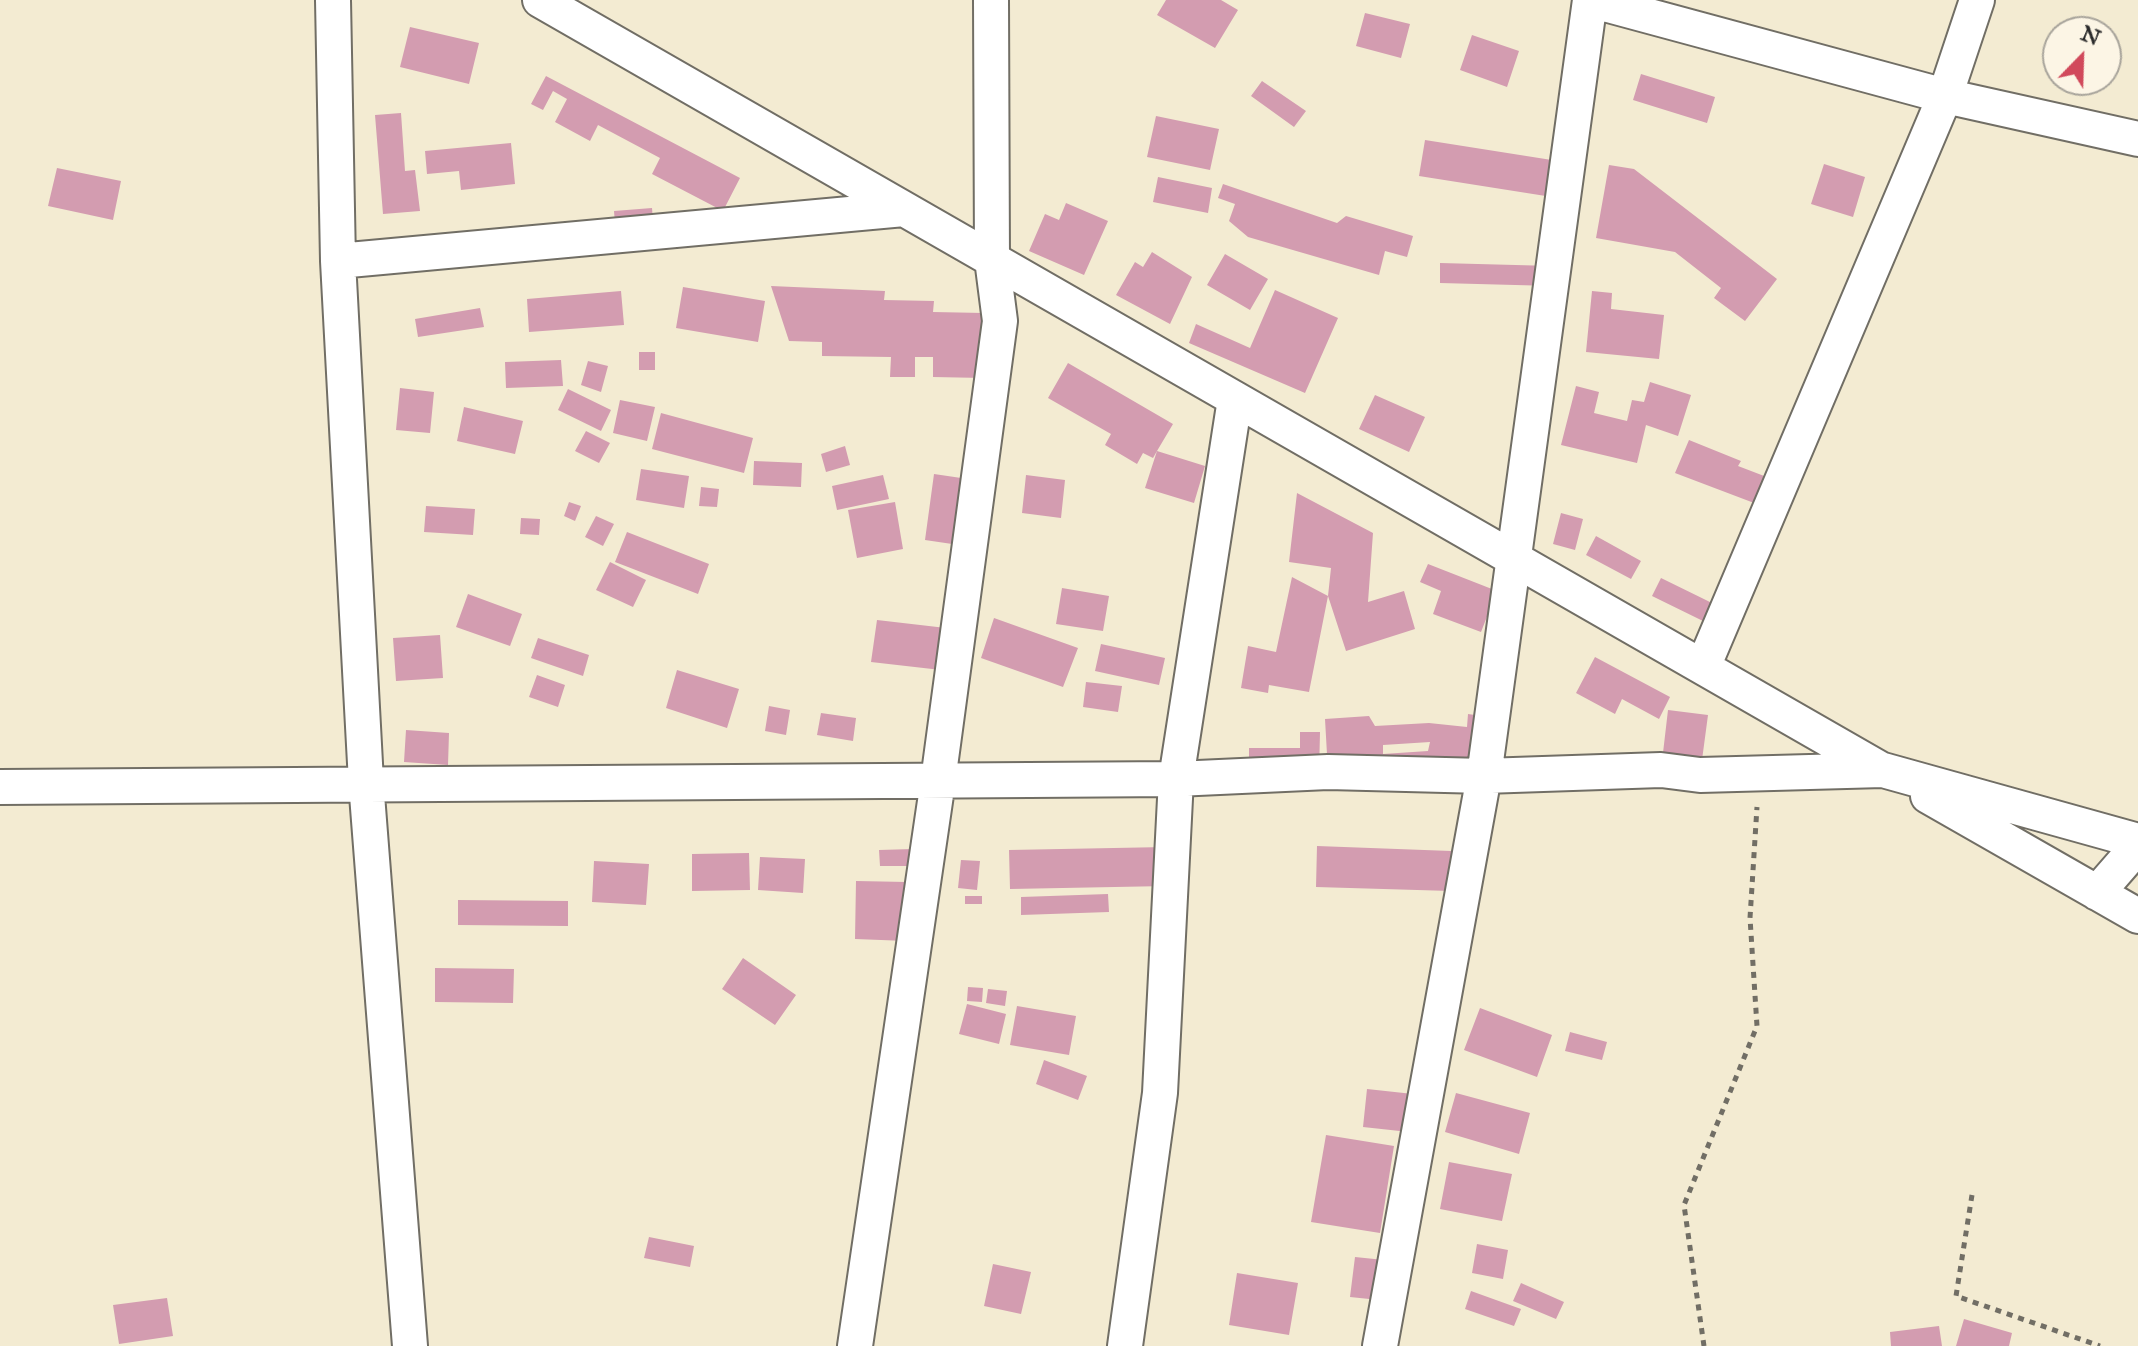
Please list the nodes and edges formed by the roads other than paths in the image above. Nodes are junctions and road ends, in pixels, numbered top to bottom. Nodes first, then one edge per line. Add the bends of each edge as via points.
1 (333, 0) edge
2 (540, 0) edge
3 (991, 0) edge
4 (1590, 0) edge
5 (1977, 0) edge
6 (1945, 96) junction
7 (2138, 139) edge
8 (904, 209) junction
9 (992, 259) junction
10 (338, 261) junction
11 (1235, 399) junction
12 (1514, 558) junction
13 (1703, 667) junction
14 (1883, 770) junction
15 (1484, 776) junction
16 (1176, 779) junction
17 (938, 781) junction
18 (366, 782) junction
19 (0, 787) edge
20 (2138, 843) edge
21 (2097, 893) junction
22 (2138, 916) edge
23 (410, 1346) edge
24 (855, 1346) edge
25 (1125, 1346) edge
26 (1380, 1346) edge

1 - 10 street
2 - 8 street
3 - 9 street
4 - 6 street
4 - 12 street
5 - 6 street
6 - 7 street
6 - 13 street
8 - 9 street
8 - 10 street
9 - 11 street
9 - 17 street via 1000,321
10 - 18 street
11 - 12 street
11 - 16 street
12 - 13 street
12 - 15 street
13 - 14 street
14 - 15 street
14 - 20 street
14 - 21 street
15 - 16 street via 1328,772
15 - 26 street
16 - 17 street
16 - 25 street via 1160,1093
17 - 18 street
17 - 24 street
18 - 19 street
18 - 23 street
20 - 21 street
21 - 22 street

